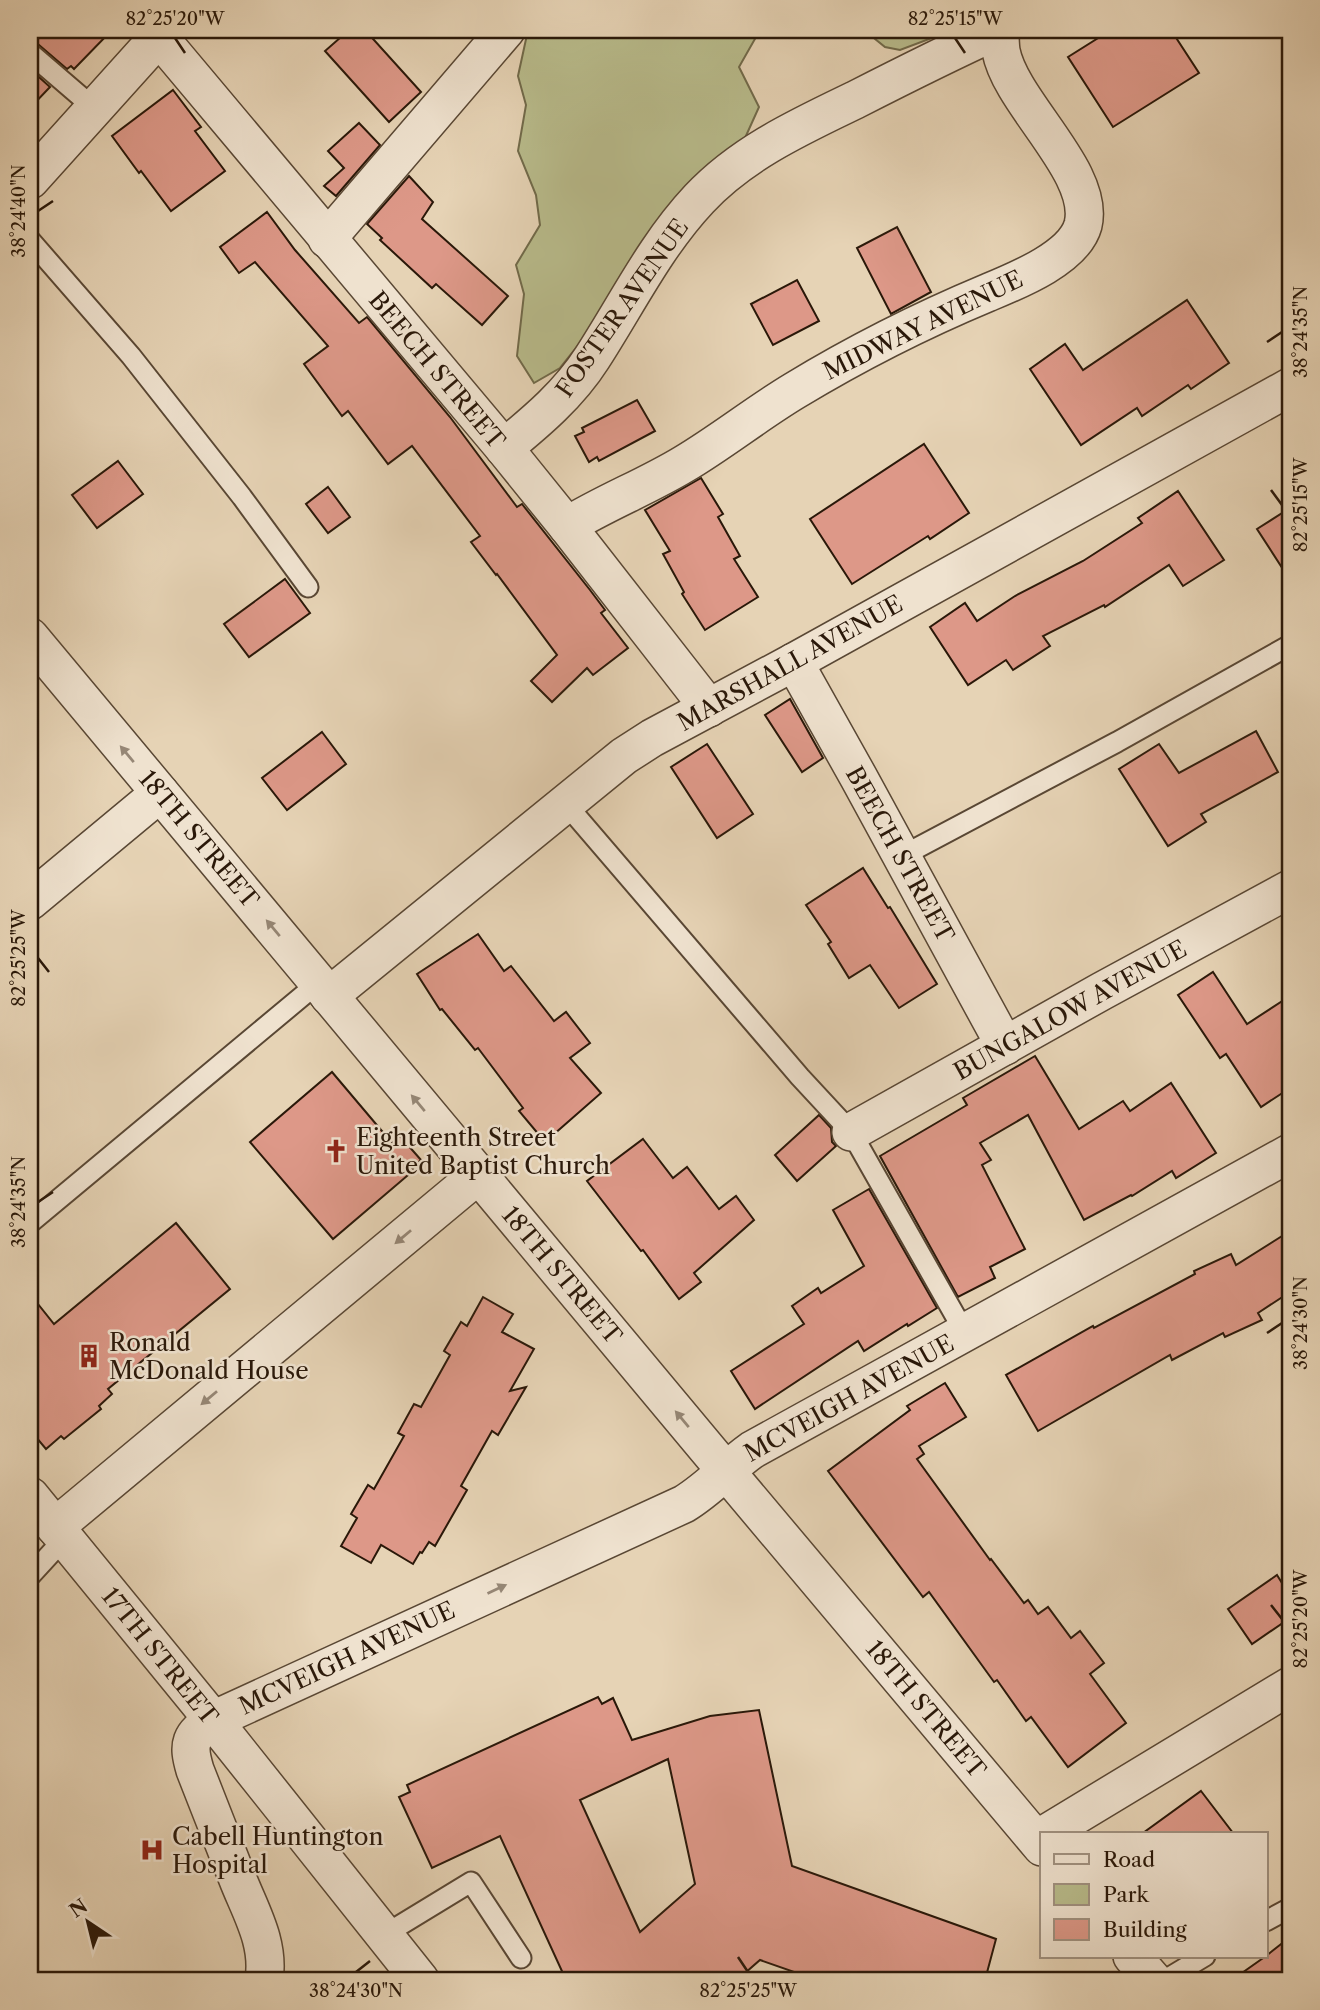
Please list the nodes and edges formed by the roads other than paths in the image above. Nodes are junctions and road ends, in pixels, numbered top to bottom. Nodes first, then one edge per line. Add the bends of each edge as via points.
1 (506, 30) edge
2 (999, 30) edge
3 (162, 33) edge
4 (30, 53) edge
5 (94, 108) junction
6 (30, 180) edge
7 (327, 239) junction
8 (30, 240) edge
9 (1290, 387) edge
10 (504, 449) junction
11 (567, 526) junction
12 (308, 587) dead end
13 (30, 637) edge
14 (1290, 645) edge
15 (794, 662) junction
16 (709, 708) junction
17 (160, 793) junction
18 (565, 803) junction
19 (902, 856) junction
20 (1290, 889) edge
21 (30, 901) edge
22 (324, 989) junction
23 (1005, 1046) junction
24 (851, 1132) junction
25 (1290, 1153) edge
26 (478, 1175) junction
27 (30, 1223) edge
28 (965, 1333) junction
29 (725, 1471) junction
30 (30, 1496) edge
31 (59, 1533) junction
32 (30, 1576) edge
33 (1290, 1686) edge
34 (213, 1720) junction
35 (1053, 1832) edge
36 (1040, 1837) edge
37 (1290, 1908) edge
38 (1268, 1921) edge
39 (384, 1935) junction
40 (521, 1958) dead end
41 (1134, 1958) edge
42 (1202, 1958) edge
43 (264, 1980) edge
44 (420, 1980) edge
45 (1153, 1980) edge
46 (1165, 1980) edge

1 - 7 street
2 - 10 street, FOSTER AVENUE via 788,133 743,160 700,198 670,233 592,359 562,398
2 - 11 street, MIDWAY AVENUE via 1001,52 1011,76 1080,188 1083,224 1075,241 1017,281 934,316 834,368 679,467
3 - 5 street
3 - 7 street, BEECH STREET
4 - 5 lane
5 - 6 street
7 - 10 street, BEECH STREET
8 - 12 lane via 131,356
9 - 15 street, MARSHALL AVENUE
10 - 11 street, BEECH STREET
11 - 16 street, BEECH STREET
17 -> 13 street, 18TH STREET
14 - 19 lane
15 - 16 street, MARSHALL AVENUE
15 - 19 street, BEECH STREET
16 - 18 street, MARSHALL AVENUE via 624,756
17 - 21 street
22 -> 17 street, 18TH STREET
18 - 22 street, MARSHALL AVENUE via 486,870
18 - 24 lane
19 - 23 street, BEECH STREET
20 - 23 street, BUNGALOW AVENUE
26 -> 22 street, 18TH STREET
22 - 27 lane
23 - 24 street, BUNGALOW AVENUE
24 - 28 lane
25 - 28 street, MCVEIGH AVENUE
29 -> 26 street, 18TH STREET
26 -> 31 street
28 - 29 street, MCVEIGH AVENUE via 752,1450
34 -> 29 street, MCVEIGH AVENUE via 684,1504
29 - 36 street, 18TH STREET
30 - 31 street, 17TH STREET
31 - 32 lane
31 - 34 street, 17TH STREET
33 - 35 street
34 - 39 street, 17TH STREET
34 - 43 street via 197,1731 191,1754 261,1932
37 - 38 lane
39 - 40 lane via 471,1882
39 - 44 street, 17TH STREET
41 - 45 street
42 - 46 lane

